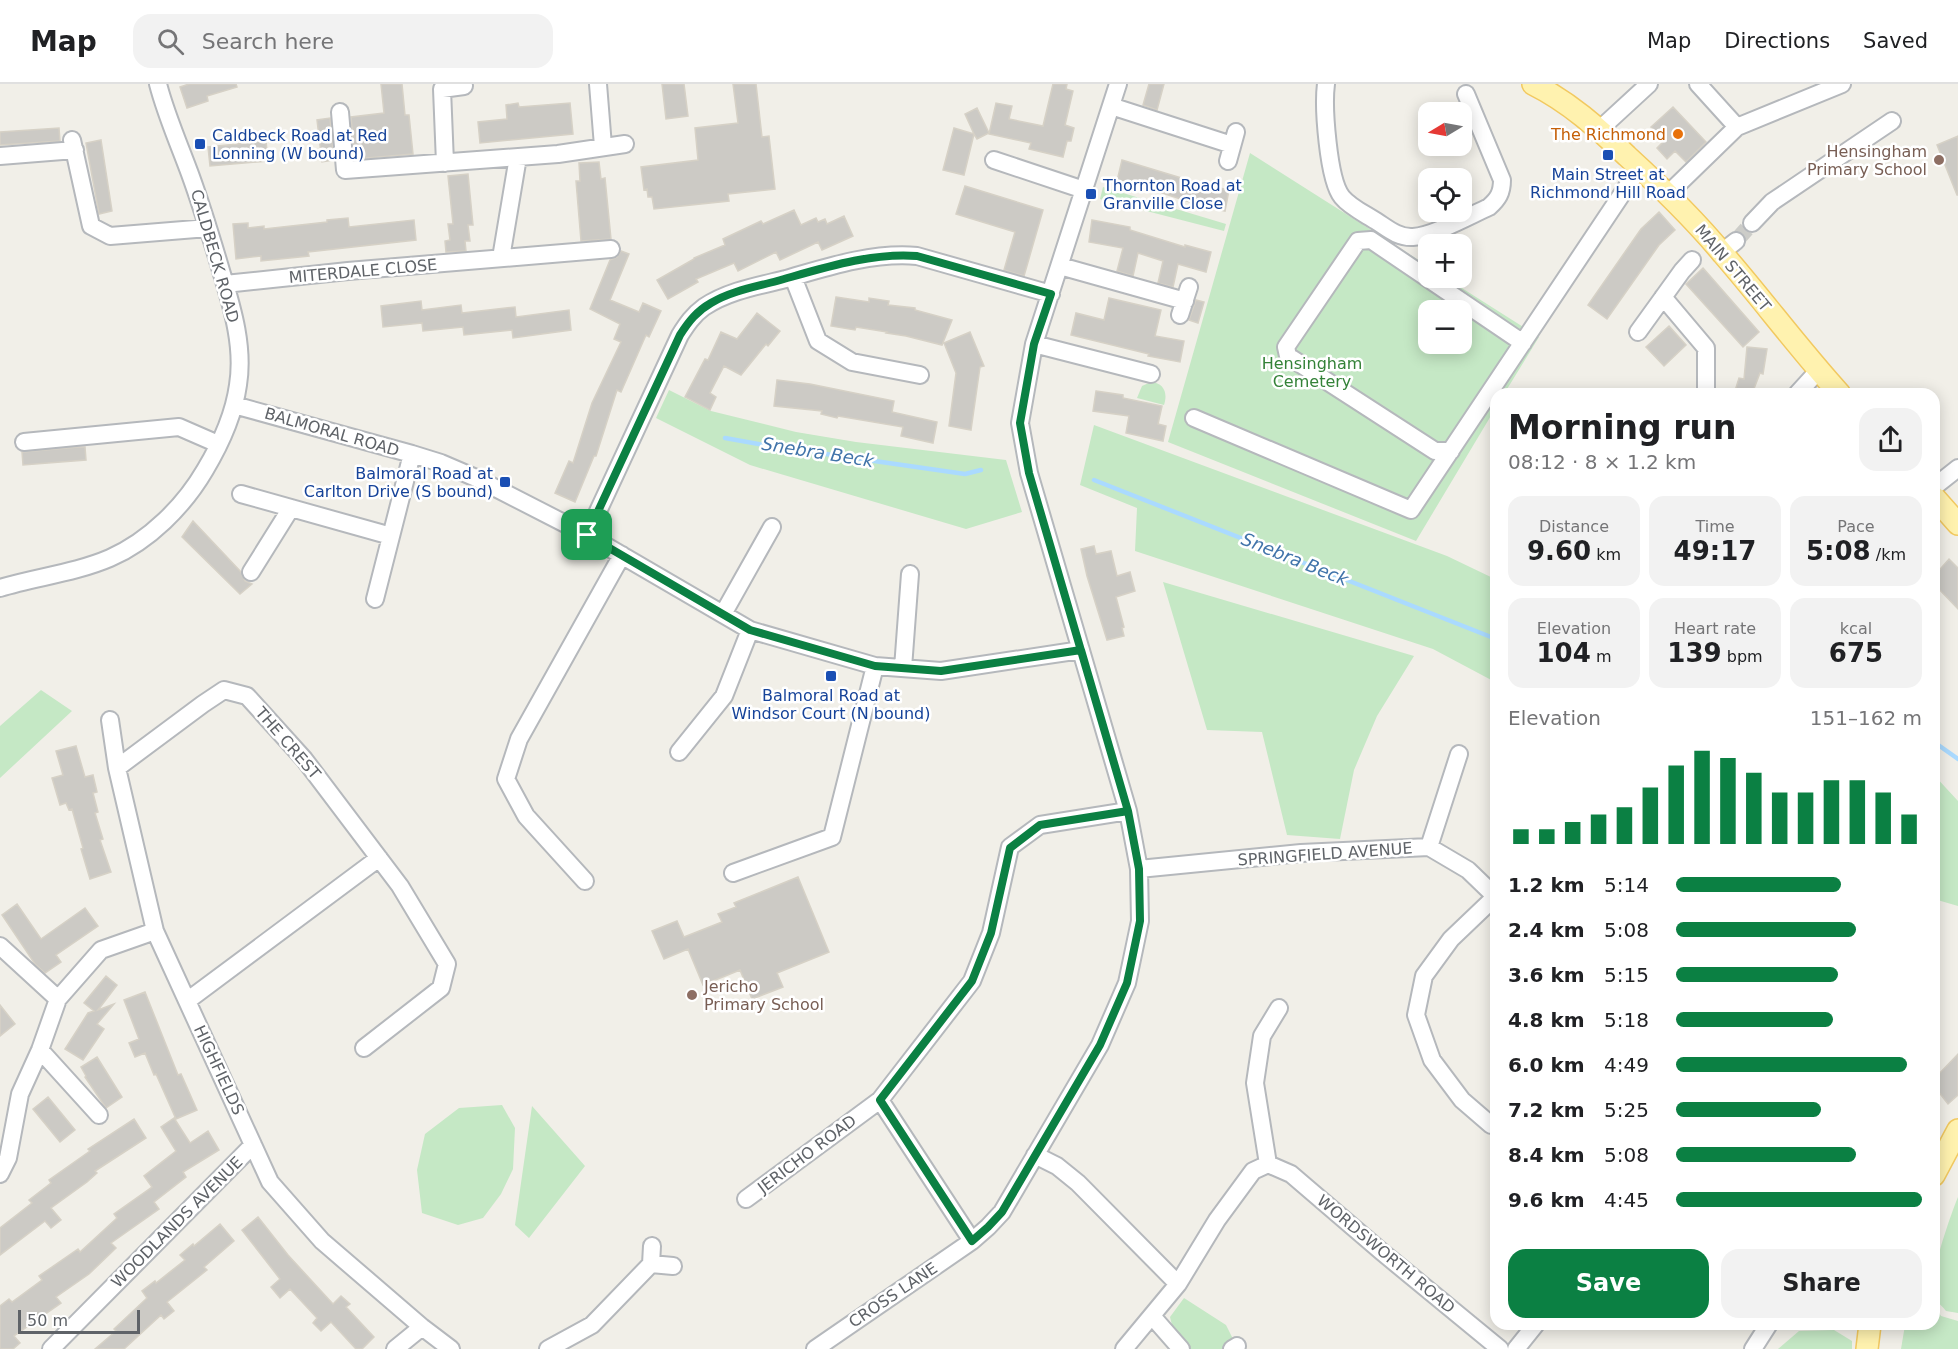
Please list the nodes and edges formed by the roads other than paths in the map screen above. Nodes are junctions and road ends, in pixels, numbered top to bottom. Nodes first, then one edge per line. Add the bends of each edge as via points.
1 (158, 84) edge
2 (598, 84) edge
3 (1118, 84) edge
4 (1326, 84) edge
5 (1649, 84) edge
6 (1698, 84) edge
7 (1842, 84) edge
8 (1539, 85) edge
9 (464, 86) dead end
10 (1466, 94) dead end
11 (1111, 106) junction
12 (340, 112) dead end
13 (1892, 121) dead end
14 (1737, 127) junction
15 (1599, 130) junction
16 (625, 144) dead end
17 (603, 146) junction
18 (0, 156) edge
19 (518, 158) junction
20 (994, 160) dead end
21 (1228, 162) dead end
22 (445, 163) junction
23 (1640, 167) junction
24 (1084, 190) junction
25 (1668, 194) junction
26 (1752, 223) tunnel mouth
27 (208, 228) junction
28 (611, 249) dead end
29 (501, 258) junction
30 (1692, 260) dead end
31 (1060, 266) junction
32 (793, 276) junction
33 (225, 284) junction
34 (1051, 294) junction
35 (1663, 297) junction
36 (1185, 301) dead end
37 (1638, 332) dead end
38 (1523, 343) junction
39 (1034, 344) junction
40 (1818, 371) junction
41 (920, 375) dead end
42 (1140, 377) dead end
43 (1493, 388) edge
44 (1706, 388) edge
45 (1802, 388) edge
46 (1834, 388) edge
47 (1490, 392) edge
48 (234, 405) junction
49 (1194, 418) dead end
50 (24, 441) dead end
51 (218, 444) junction
52 (1451, 451) junction
53 (412, 454) junction
54 (1958, 468) edge
55 (1940, 482) edge
56 (241, 494) dead end
57 (1940, 503) edge
58 (291, 508) junction
59 (1958, 524) edge
60 (772, 527) dead end
61 (587, 535) junction
62 (391, 536) junction
63 (622, 555) junction
64 (251, 572) dead end
65 (910, 574) dead end
66 (0, 588) edge
67 (375, 599) dead end
68 (723, 614) junction
69 (750, 630) junction
70 (1081, 650) junction
71 (875, 666) junction
72 (903, 668) junction
73 (110, 720) dead end
74 (679, 752) dead end
75 (1459, 754) dead end
76 (117, 768) junction
77 (1128, 811) junction
78 (1428, 847) junction
79 (379, 858) junction
80 (1139, 869) junction
81 (733, 873) dead end
82 (585, 881) dead end
83 (1490, 891) edge
84 (1490, 903) edge
85 (155, 931) junction
86 (0, 946) edge
87 (58, 999) junction
88 (187, 1001) junction
89 (1279, 1008) dead end
90 (364, 1048) dead end
91 (40, 1050) junction
92 (880, 1100) junction
93 (99, 1115) dead end
94 (1490, 1124) edge
95 (1958, 1130) edge
96 (253, 1145) junction
97 (1035, 1155) junction
98 (1268, 1164) junction
99 (1940, 1164) edge
100 (0, 1174) edge
101 (746, 1199) dead end
102 (972, 1241) junction
103 (652, 1246) dead end
104 (651, 1264) junction
105 (674, 1266) dead end
106 (1178, 1284) junction
107 (1152, 1316) junction
108 (422, 1328) junction
109 (1531, 1330) edge
110 (1765, 1330) edge
111 (1869, 1330) edge
112 (51, 1349) edge
113 (395, 1349) edge
114 (451, 1349) edge
115 (548, 1349) edge
116 (815, 1349) edge
117 (1124, 1349) edge
118 (1181, 1349) edge
119 (1500, 1349) edge
120 (1516, 1349) edge
121 (1753, 1349) edge
122 (1867, 1349) edge

1 - 27 street, CALDBECK ROAD
2 - 17 street
3 - 11 street, CROSS LANE
4 - 10 street via 1325,114 1337,188 1352,205 1408,238 1426,235 1489,207 1502,190 1502,180
5 - 15 street
6 - 14 street
7 - 14 street
8 - 15 main road, MAIN STREET
9 - 22 street via 442,89
11 - 21 street via 1234,139
11 - 24 street, CROSS LANE
12 - 22 street via 345,170
13 - 26 street via 1772,202
14 - 25 street
15 - 23 main road, MAIN STREET
16 - 17 street
17 - 19 street
18 - 27 street via 74,145 91,226 110,236
19 - 22 street
19 - 29 street
20 - 24 street
23 - 25 main road, MAIN STREET
23 - 38 street
24 - 31 street, CROSS LANE
25 - 40 main road, MAIN STREET via 1729,247
27 - 33 street, CALDBECK ROAD
28 - 29 street, MITERDALE CLOSE
29 - 33 street, MITERDALE CLOSE
30 - 35 street
31 - 34 street, CROSS LANE
31 - 36 street
32 - 34 street via 904,255
32 - 41 street via 818,341 852,362
32 - 61 street via 727,294 691,318
33 - 48 street, CALDBECK ROAD via 240,364
34 - 39 street, CROSS LANE
35 - 37 street
35 - 44 street via 1706,348
38 - 43 street
38 - 52 street via 1371,240 1358,241 1286,347 1288,356 1436,451
39 - 42 street
39 - 70 street, CROSS LANE via 1020,423 1029,473
40 - 45 street
40 - 46 main road, MAIN STREET
47 - 52 street
48 - 51 street, CALDBECK ROAD
48 - 53 street, BALMORAL ROAD
49 - 52 street via 1411,510
50 - 51 street via 179,427
51 - 66 street, CALDBECK ROAD via 198,482 166,520 140,540 111,558
53 - 61 street, BALMORAL ROAD via 476,478
53 - 62 street
54 - 55 street
56 - 58 street
57 - 59 main road
58 - 62 street
58 - 64 street
60 - 68 street
61 - 63 street, BALMORAL ROAD
62 - 67 street
63 - 68 street, BALMORAL ROAD
63 - 82 street via 519,739 506,779 526,816
65 - 72 street
68 - 69 street, BALMORAL ROAD
69 - 71 street, BALMORAL ROAD
69 - 74 street via 724,696
70 - 72 street, BALMORAL ROAD via 941,671
70 - 77 street, CROSS LANE
71 - 72 street, BALMORAL ROAD
71 - 81 street via 832,837
73 - 76 street, HIGHFIELDS
75 - 78 street
76 - 79 street, THE CREST via 224,690 247,696 304,759
76 - 85 street, HIGHFIELDS
77 - 80 street, CROSS LANE
77 - 92 street, JERICHO ROAD via 1040,825 1010,848 991,933 972,981
78 - 80 street, SPRINGFIELD AVENUE via 1301,853
78 - 83 street, SPRINGFIELD AVENUE via 1468,870
79 - 88 street
79 - 90 street, THE CREST via 447,964 441,988
80 - 97 street, CROSS LANE via 1140,921 1127,983 1100,1045
84 - 94 street via 1451,939 1424,976 1416,1015 1432,1060 1462,1100
85 - 87 street via 101,950
85 - 88 street, HIGHFIELDS
86 - 87 street
87 - 91 street
88 - 96 street, HIGHFIELDS
89 - 98 street via 1262,1036 1255,1083
91 - 93 street
91 - 100 street via 20,1095 8,1158
92 - 101 street, JERICHO ROAD
92 - 102 street
95 - 99 main road
96 - 108 street, HIGHFIELDS via 270,1182 322,1241
96 - 112 street, WOODLANDS AVENUE
97 - 102 street, CROSS LANE via 1002,1212
97 - 106 street via 1078,1183
98 - 106 street via 1252,1171
98 - 119 street, WORDSWORTH ROAD via 1291,1174
102 - 116 street, CROSS LANE
103 - 104 street
104 - 105 street
104 - 115 street via 592,1325
106 - 107 street
107 - 117 street
107 - 118 street
108 - 113 street
108 - 114 street, HIGHFIELDS
109 - 120 street
110 - 121 street
111 - 122 main road

